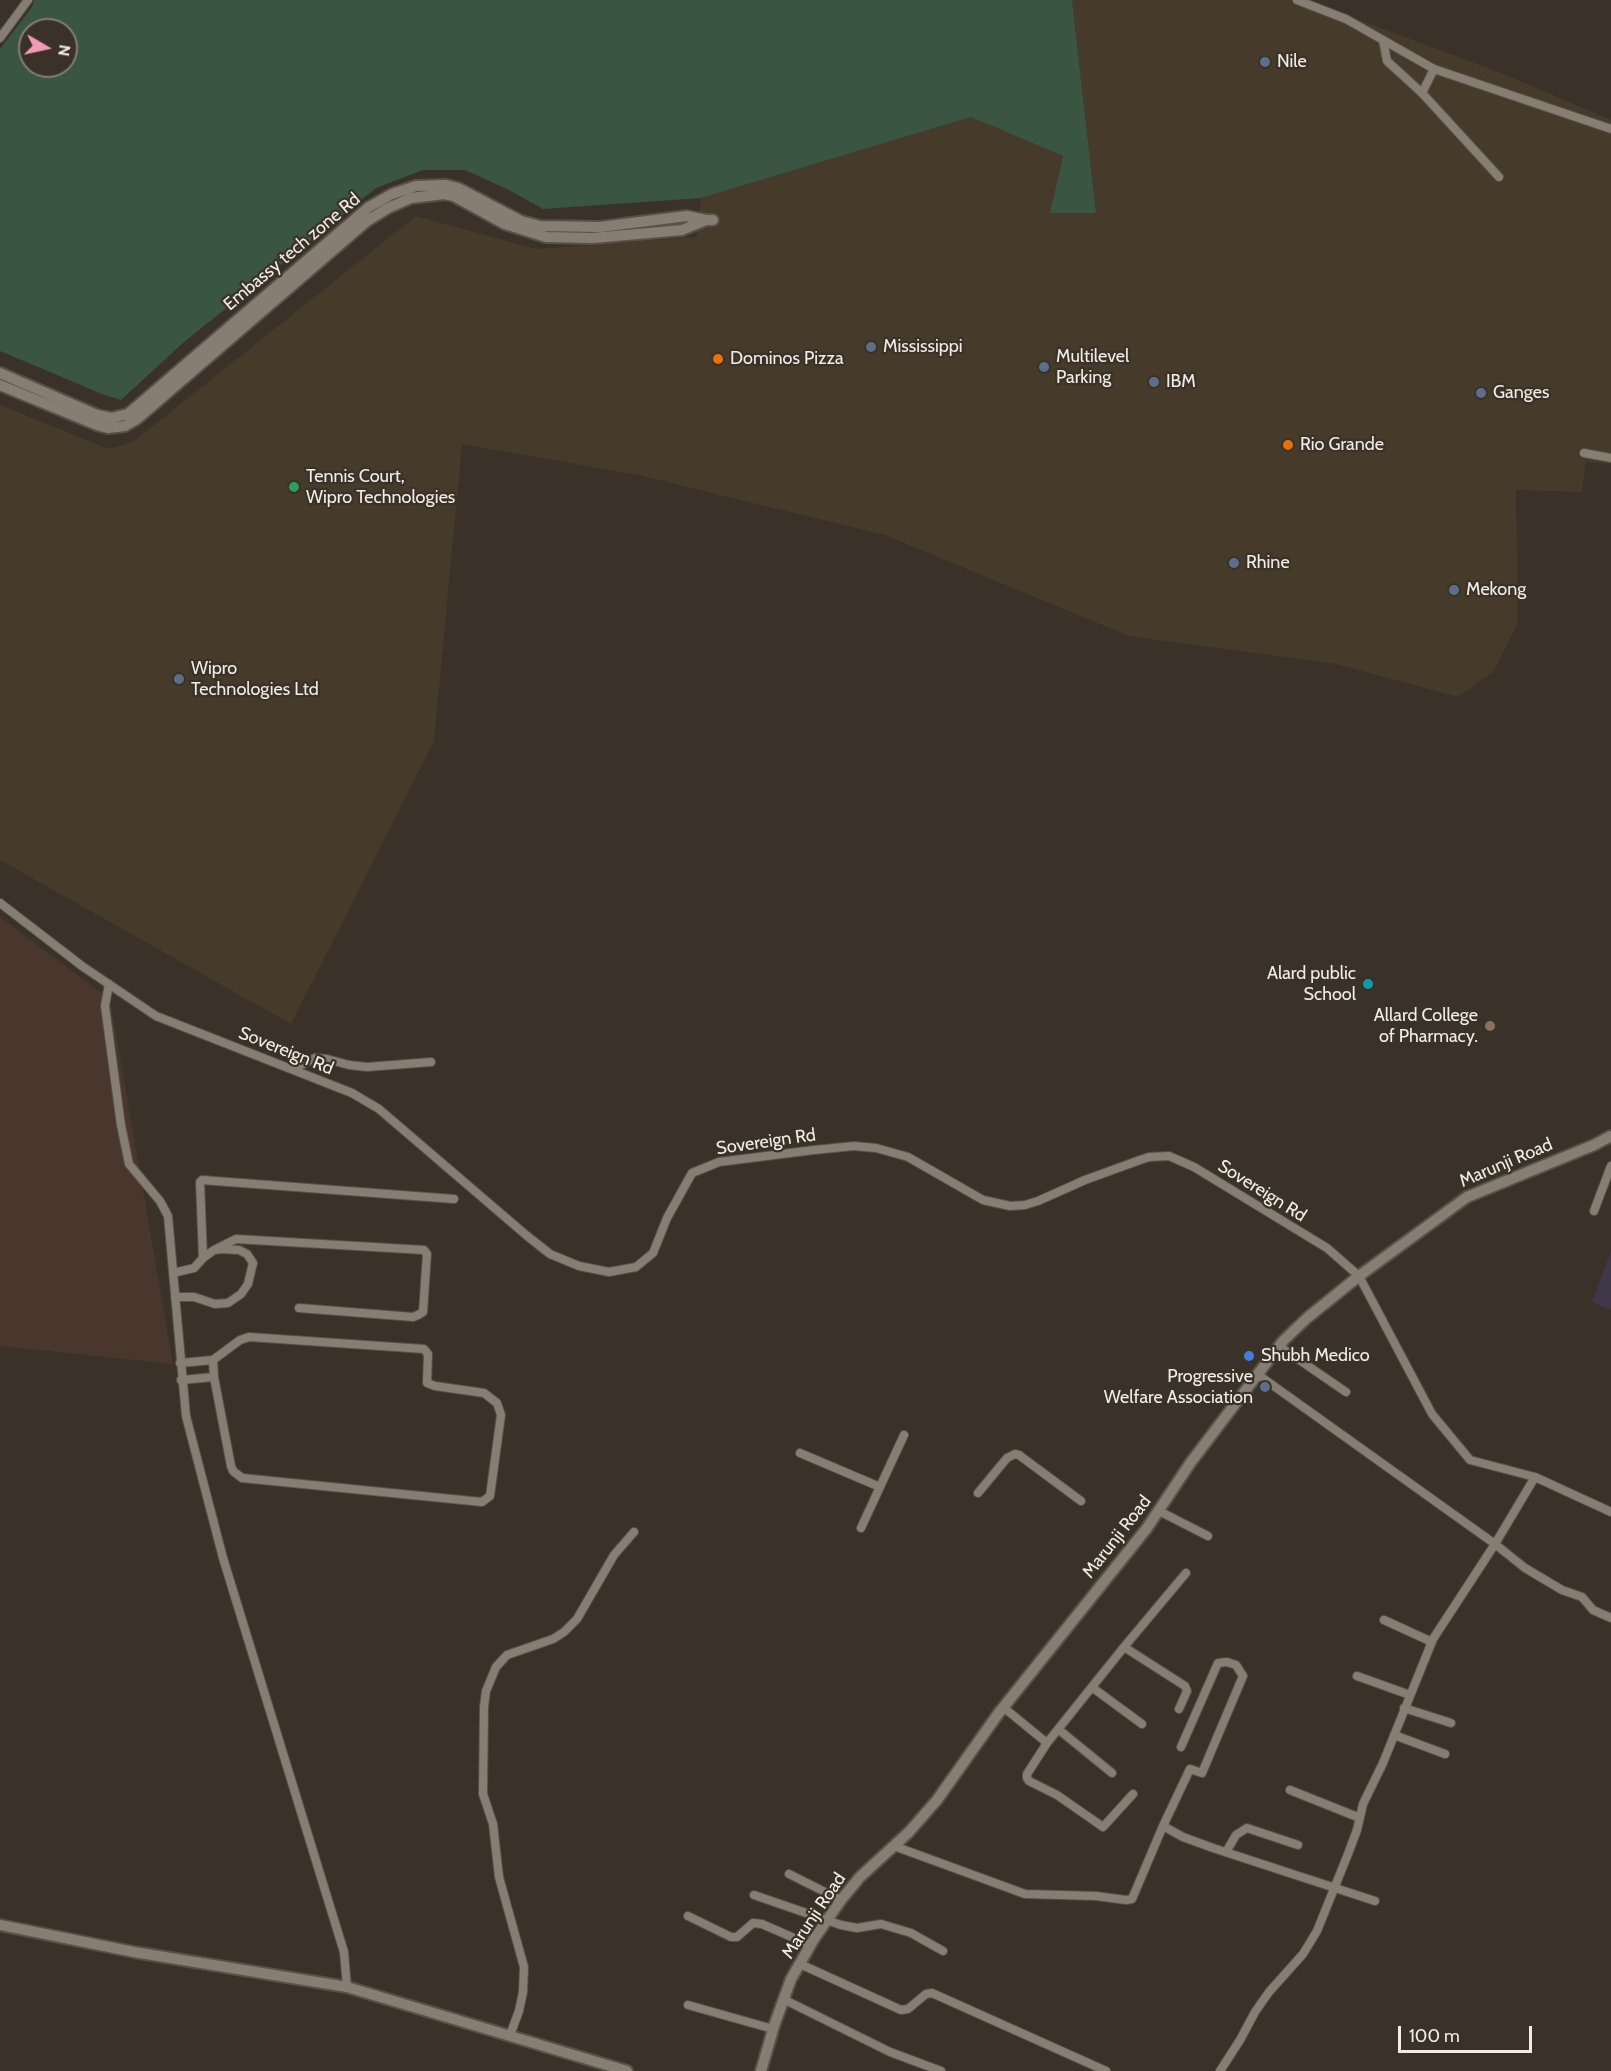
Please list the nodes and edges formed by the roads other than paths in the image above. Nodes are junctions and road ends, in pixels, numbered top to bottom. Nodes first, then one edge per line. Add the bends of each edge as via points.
1 (28, 0) edge
2 (1297, 0) edge
3 (0, 38) edge
4 (1383, 40) junction
5 (1434, 69) junction
6 (1422, 93) junction
7 (1611, 129) edge
8 (1498, 177) dead end
9 (710, 220) dead end
10 (632, 229) junction
11 (0, 373) edge
12 (0, 385) edge
13 (1584, 453) dead end
14 (1611, 458) edge
15 (0, 903) edge
16 (109, 984) junction
17 (431, 1062) dead end
18 (293, 1069) junction
19 (1611, 1136) edge
20 (1611, 1166) edge
21 (454, 1199) dead end
22 (1594, 1211) dead end
23 (214, 1250) junction
24 (202, 1258) junction
25 (173, 1273) junction
26 (1359, 1276) junction
27 (175, 1297) junction
28 (299, 1308) dead end
29 (1279, 1346) junction
30 (213, 1360) junction
31 (180, 1363) junction
32 (1257, 1374) junction
33 (214, 1377) junction
34 (182, 1380) junction
35 (1346, 1392) dead end
36 (904, 1435) dead end
37 (800, 1453) dead end
38 (1535, 1477) junction
39 (880, 1487) junction
40 (978, 1493) dead end
41 (1081, 1502) dead end
42 (1159, 1511) junction
43 (1611, 1512) edge
44 (861, 1528) dead end
45 (634, 1532) dead end
46 (1208, 1536) dead end
47 (1495, 1544) junction
48 (1186, 1573) dead end
49 (1611, 1618) edge
50 (1384, 1620) dead end
51 (1432, 1642) junction
52 (1124, 1647) junction
53 (1357, 1676) dead end
54 (1093, 1688) junction
55 (1410, 1695) junction
56 (1003, 1707) junction
57 (1404, 1708) junction
58 (1179, 1709) dead end
59 (1451, 1723) dead end
60 (1142, 1724) dead end
61 (1058, 1729) junction
62 (1394, 1735) junction
63 (1047, 1743) junction
64 (1181, 1747) dead end
65 (1445, 1754) dead end
66 (1112, 1773) dead end
67 (1290, 1790) dead end
68 (1132, 1794) dead end
69 (1360, 1818) junction
70 (1163, 1826) junction
71 (1298, 1845) dead end
72 (894, 1846) junction
73 (1226, 1852) junction
74 (789, 1874) dead end
75 (1335, 1889) junction
76 (754, 1895) dead end
77 (841, 1900) junction
78 (1375, 1901) dead end
79 (688, 1916) dead end
80 (827, 1920) junction
81 (0, 1925) edge
82 (810, 1945) junction
83 (944, 1951) dead end
84 (800, 1964) junction
85 (346, 1987) junction
86 (783, 1999) junction
87 (688, 2005) dead end
88 (773, 2029) junction
89 (510, 2035) junction
90 (627, 2071) edge
91 (761, 2071) edge
92 (941, 2071) edge
93 (1106, 2071) edge
94 (1220, 2071) edge

1 - 3 street
2 - 4 street via 1346,19
4 - 5 street
4 - 6 street via 1387,61
5 - 6 street
5 - 7 street
6 - 8 street
9 - 10 street, Embassy tech zone Rd via 687,216
10 - 11 street, Embassy tech zone Rd via 540,226 458,188 416,186 369,207 128,414 97,416
10 - 12 street via 573,238 546,237 505,224 454,196 411,198 368,221 125,426 97,425
13 - 14 street
15 - 16 street, Sovereign Rd
16 - 18 street, Sovereign Rd via 156,1016
16 - 25 street via 105,1006 129,1164 168,1216
17 - 18 street via 367,1068 315,1058
18 - 26 street, Sovereign Rd via 352,1093 379,1109 550,1254 579,1266 609,1272 636,1267 653,1253 692,1173 750,1156 854,1146 908,1157 983,1200 1010,1206 1038,1201 1149,1157 1169,1156 1194,1167 1327,1248
19 - 26 street, Marunji Road via 1467,1197
20 - 22 street
21 - 24 street via 202,1180
23 - 24 street
23 - 27 street via 247,1254 253,1263 248,1284 233,1300 221,1304
23 - 28 street via 236,1239 424,1250 427,1254 423,1312 418,1315
24 - 25 street via 194,1268
25 - 27 street
26 - 29 street, Marunji Road
26 - 38 street via 1432,1414 1470,1460
27 - 31 street
29 - 32 street, Marunji Road
29 - 35 street
30 - 31 street
30 - 33 street
30 - 33 street via 249,1337 424,1349 429,1354 427,1383 484,1393 497,1403 501,1415 492,1492 482,1502 242,1478 231,1466
31 - 34 street
32 - 42 street, Marunji Road
32 - 47 street
33 - 34 street
34 - 85 street via 186,1416 223,1558 344,1952
36 - 39 street
37 - 39 street
38 - 43 street
38 - 47 street
39 - 44 street
40 - 41 street via 1006,1458 1015,1454
42 - 46 street
42 - 56 street, Marunji Road
45 - 89 street via 614,1555 577,1619 553,1639 507,1655 496,1667 486,1691 483,1794 493,1824 499,1877 524,1967 523,1992
47 - 49 street via 1525,1568 1582,1597 1593,1610
47 - 51 street
48 - 52 street
50 - 51 street
51 - 55 street
52 - 54 street
52 - 58 street via 1185,1686 1187,1691
53 - 55 street
54 - 60 street
54 - 61 street
55 - 57 street
56 - 63 street
56 - 72 street, Marunji Road via 936,1800
57 - 59 street
57 - 62 street
61 - 63 street
61 - 66 street
62 - 65 street
62 - 69 street
63 - 68 street via 1027,1778 1099,1825 1103,1827
64 - 70 street via 1218,1663 1236,1665 1243,1676 1202,1773 1190,1769
67 - 69 street
69 - 75 street
70 - 72 street via 1132,1899 1126,1900 1025,1894
70 - 73 street
71 - 73 street via 1246,1828 1236,1834
72 - 77 street, Marunji Road
73 - 75 street
74 - 77 street
75 - 78 street
75 - 94 street via 1303,1954 1254,2012
76 - 80 street
77 - 80 street, Marunji Road
79 - 82 street via 731,1937 737,1937 753,1923
80 - 82 street, Marunji Road
80 - 83 street via 857,1928 882,1924 911,1933
81 - 85 street
82 - 84 street, Marunji Road
84 - 86 street, Marunji Road
84 - 93 street via 902,2010 932,1993
85 - 89 street
86 - 88 street, Marunji Road
86 - 92 street via 890,2052
87 - 88 street
88 - 91 street, Marunji Road
89 - 90 street

